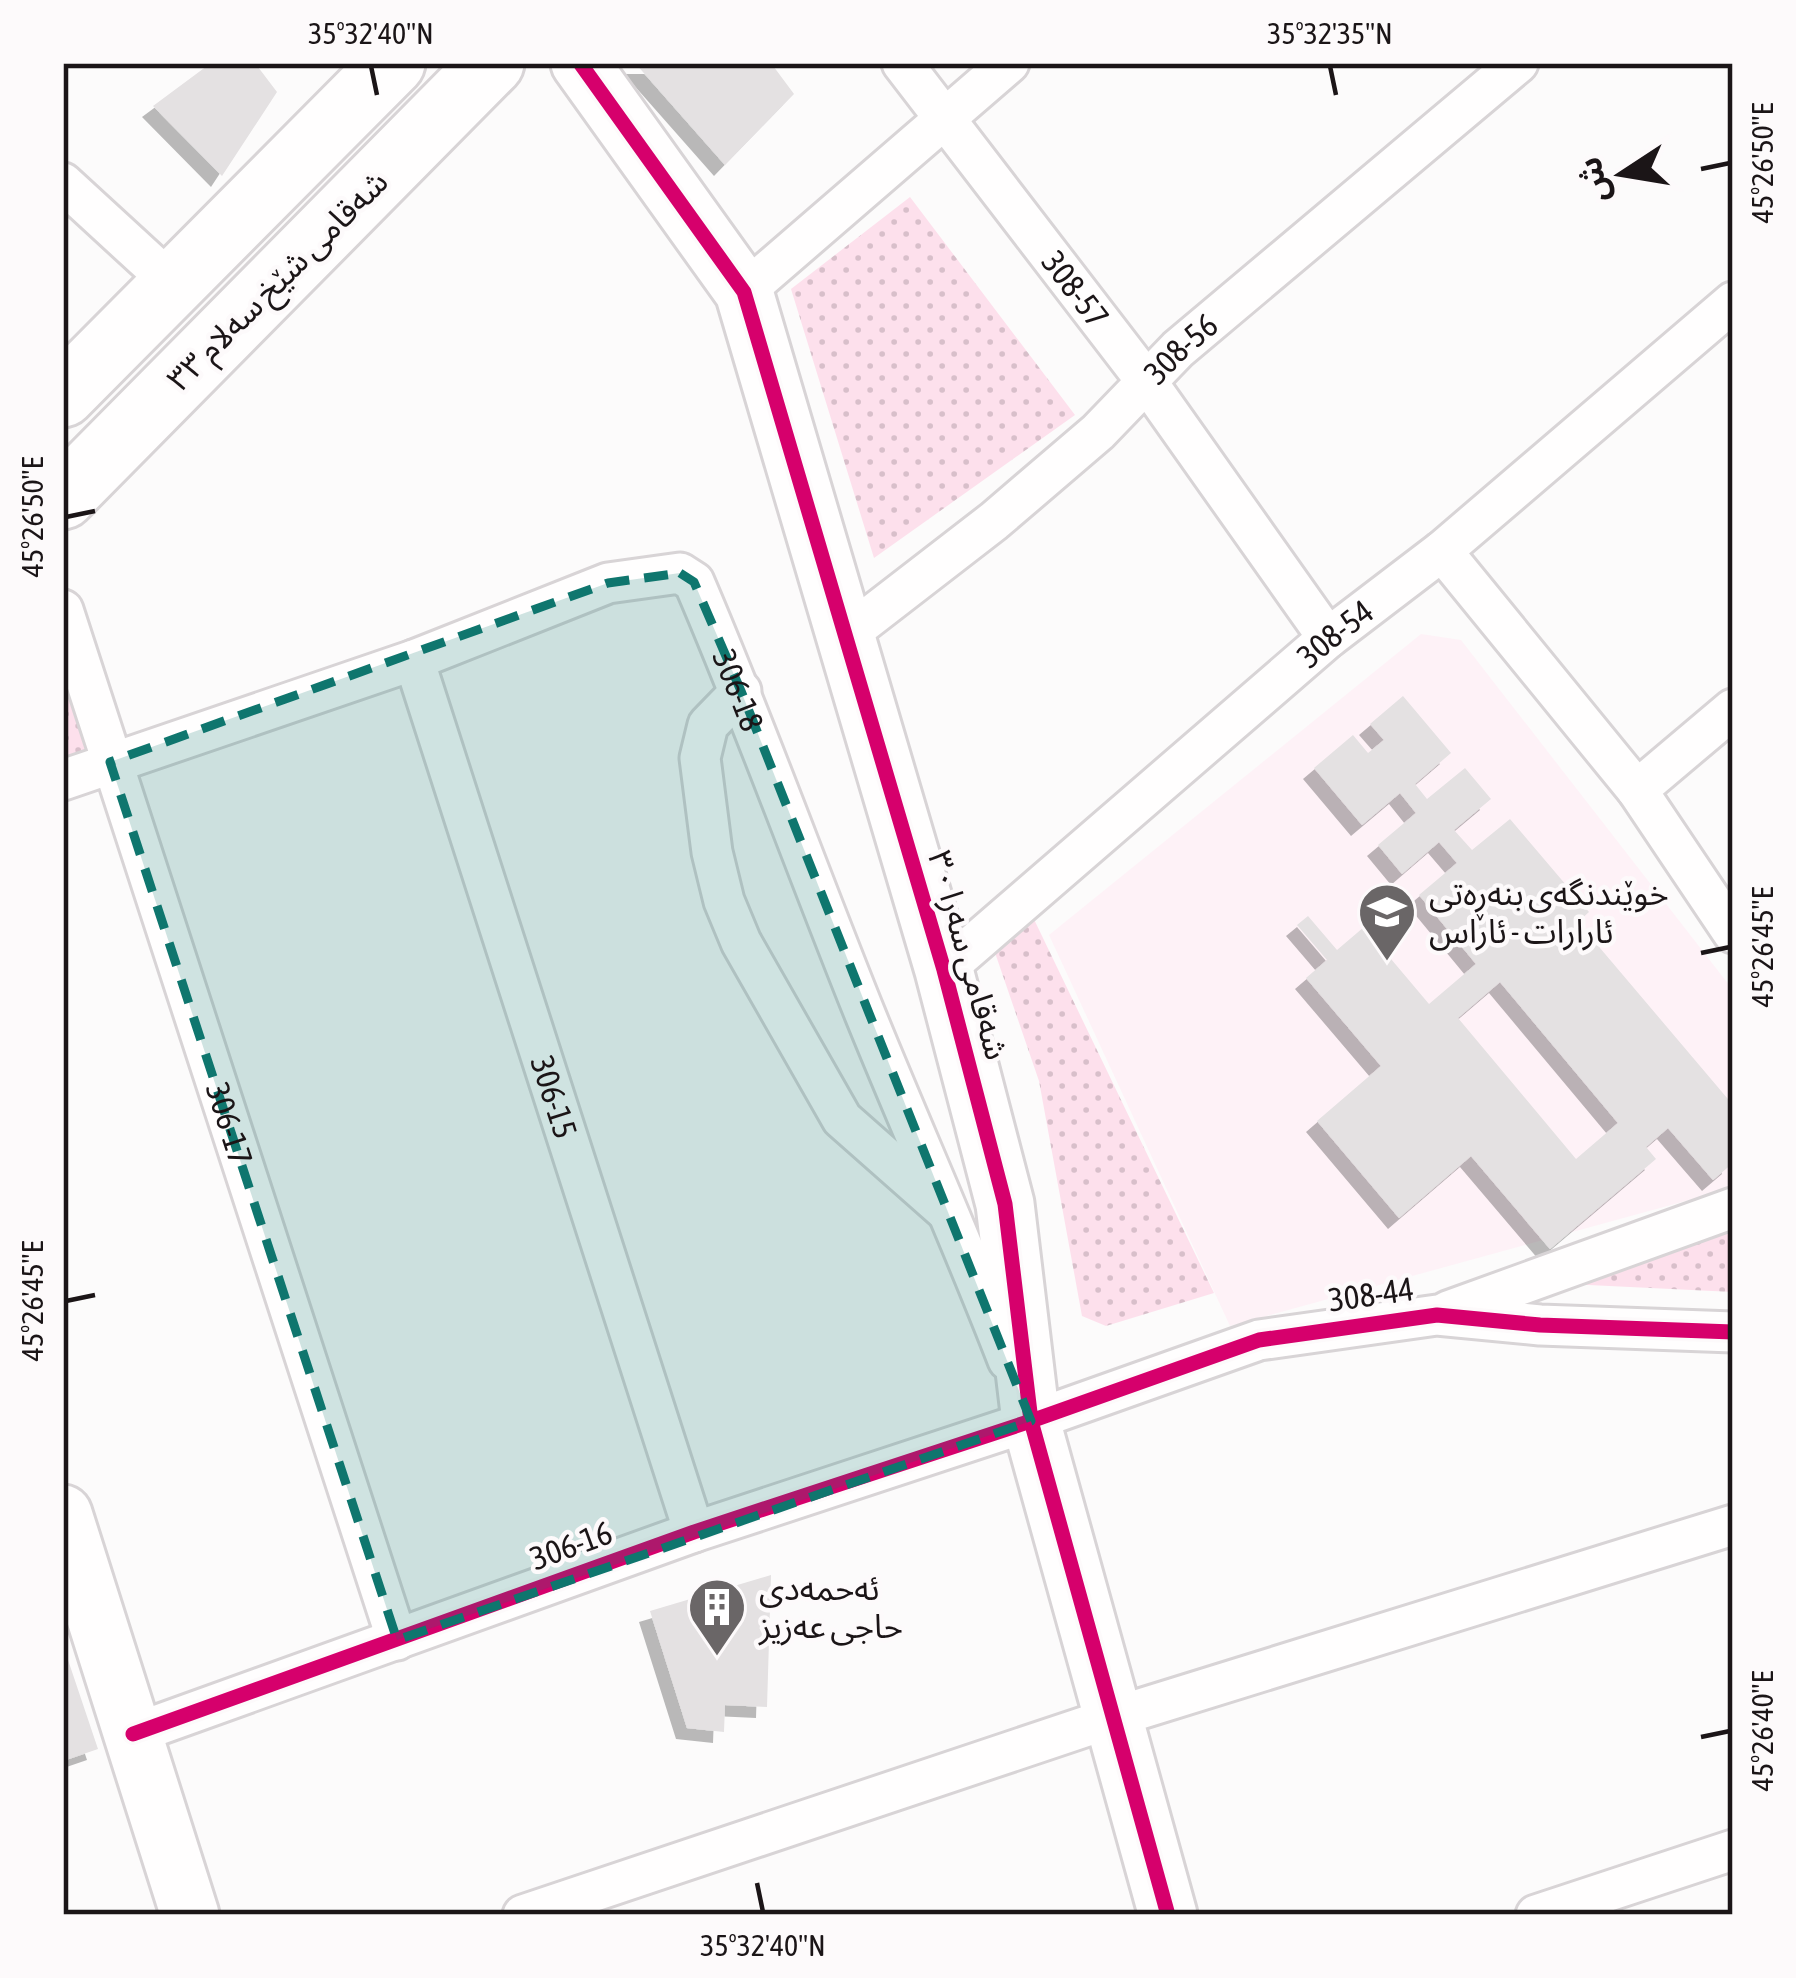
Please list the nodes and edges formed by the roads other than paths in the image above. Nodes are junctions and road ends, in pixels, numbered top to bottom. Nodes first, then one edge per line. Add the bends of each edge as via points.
1 (393, 63) edge
2 (492, 63) edge
3 (580, 63) edge
4 (902, 63) edge
5 (1009, 63) edge
6 (1518, 63) edge
7 (944, 120) junction
8 (63, 183) edge
9 (174, 285) junction
10 (744, 292) junction
11 (1733, 302) edge
12 (1147, 382) junction
13 (63, 394) edge
14 (69, 483) edge
15 (1442, 551) junction
16 (63, 610) edge
17 (844, 637) junction
18 (1328, 638) junction
19 (414, 660) junction
20 (741, 692) junction
21 (1733, 709) edge
22 (110, 762) junction
23 (63, 780) edge
24 (1637, 790) junction
25 (1733, 933) edge
26 (944, 970) junction
27 (1733, 1208) edge
28 (953, 1217) junction
29 (1437, 1315) junction
30 (1733, 1332) edge
31 (1031, 1421) junction
32 (63, 1514) edge
33 (1733, 1526) edge
34 (694, 1532) junction
35 (397, 1640) junction
36 (1111, 1718) junction
37 (134, 1734) junction
38 (1733, 1850) edge
39 (190, 1915) edge
40 (524, 1915) edge
41 (1168, 1915) edge
42 (1537, 1915) edge

1 - 9 main road, شەقامی شێخ سەلام ٣٣
2 - 14 main road, شەقامی شێخ سەلام ٣٣
3 - 10 street, شەقامی سەرا ٣٠
4 - 7 street, 308-57
5 - 7 street
6 - 12 street, 308-56
7 - 10 street
7 - 12 street, 308-57
8 - 9 street
9 - 13 main road, شەقامی شێخ سەلام ٣٣
10 - 17 street, شەقامی سەرا ٣٠
11 - 15 street, 308-54
12 - 17 street, 308-56 via 994,520
12 - 18 street, 308-57
15 - 18 street, 308-54
15 - 24 street
16 - 22 street, 306-17
17 - 26 street, شەقامی سەرا ٣٠
18 - 26 street, 308-54
19 - 20 street, 306-18 via 608,583 680,573 694,582
19 - 22 street, 306-18
19 - 34 street, 306-15
20 - 28 street, 306-18
20 - 28 street via 708,725 700,758 724,901 842,1119
21 - 24 street
22 - 23 street, 306-18
22 - 35 street, 306-17
24 - 25 street
26 - 31 street, شەقامی سەرا ٣٠ via 1005,1204
27 - 29 street
28 - 31 street, 306-18
29 - 30 street, 308-44
29 - 31 street, 308-44 via 1259,1340
31 - 34 street, 306-16
31 - 36 street, شەقامی سەرا ٣٠
32 - 37 street
33 - 36 street
34 - 35 street, 306-16
35 - 37 street, 306-16
36 - 40 street
36 - 41 street, شەقامی سەرا ٣٠
37 - 39 street
38 - 42 street

